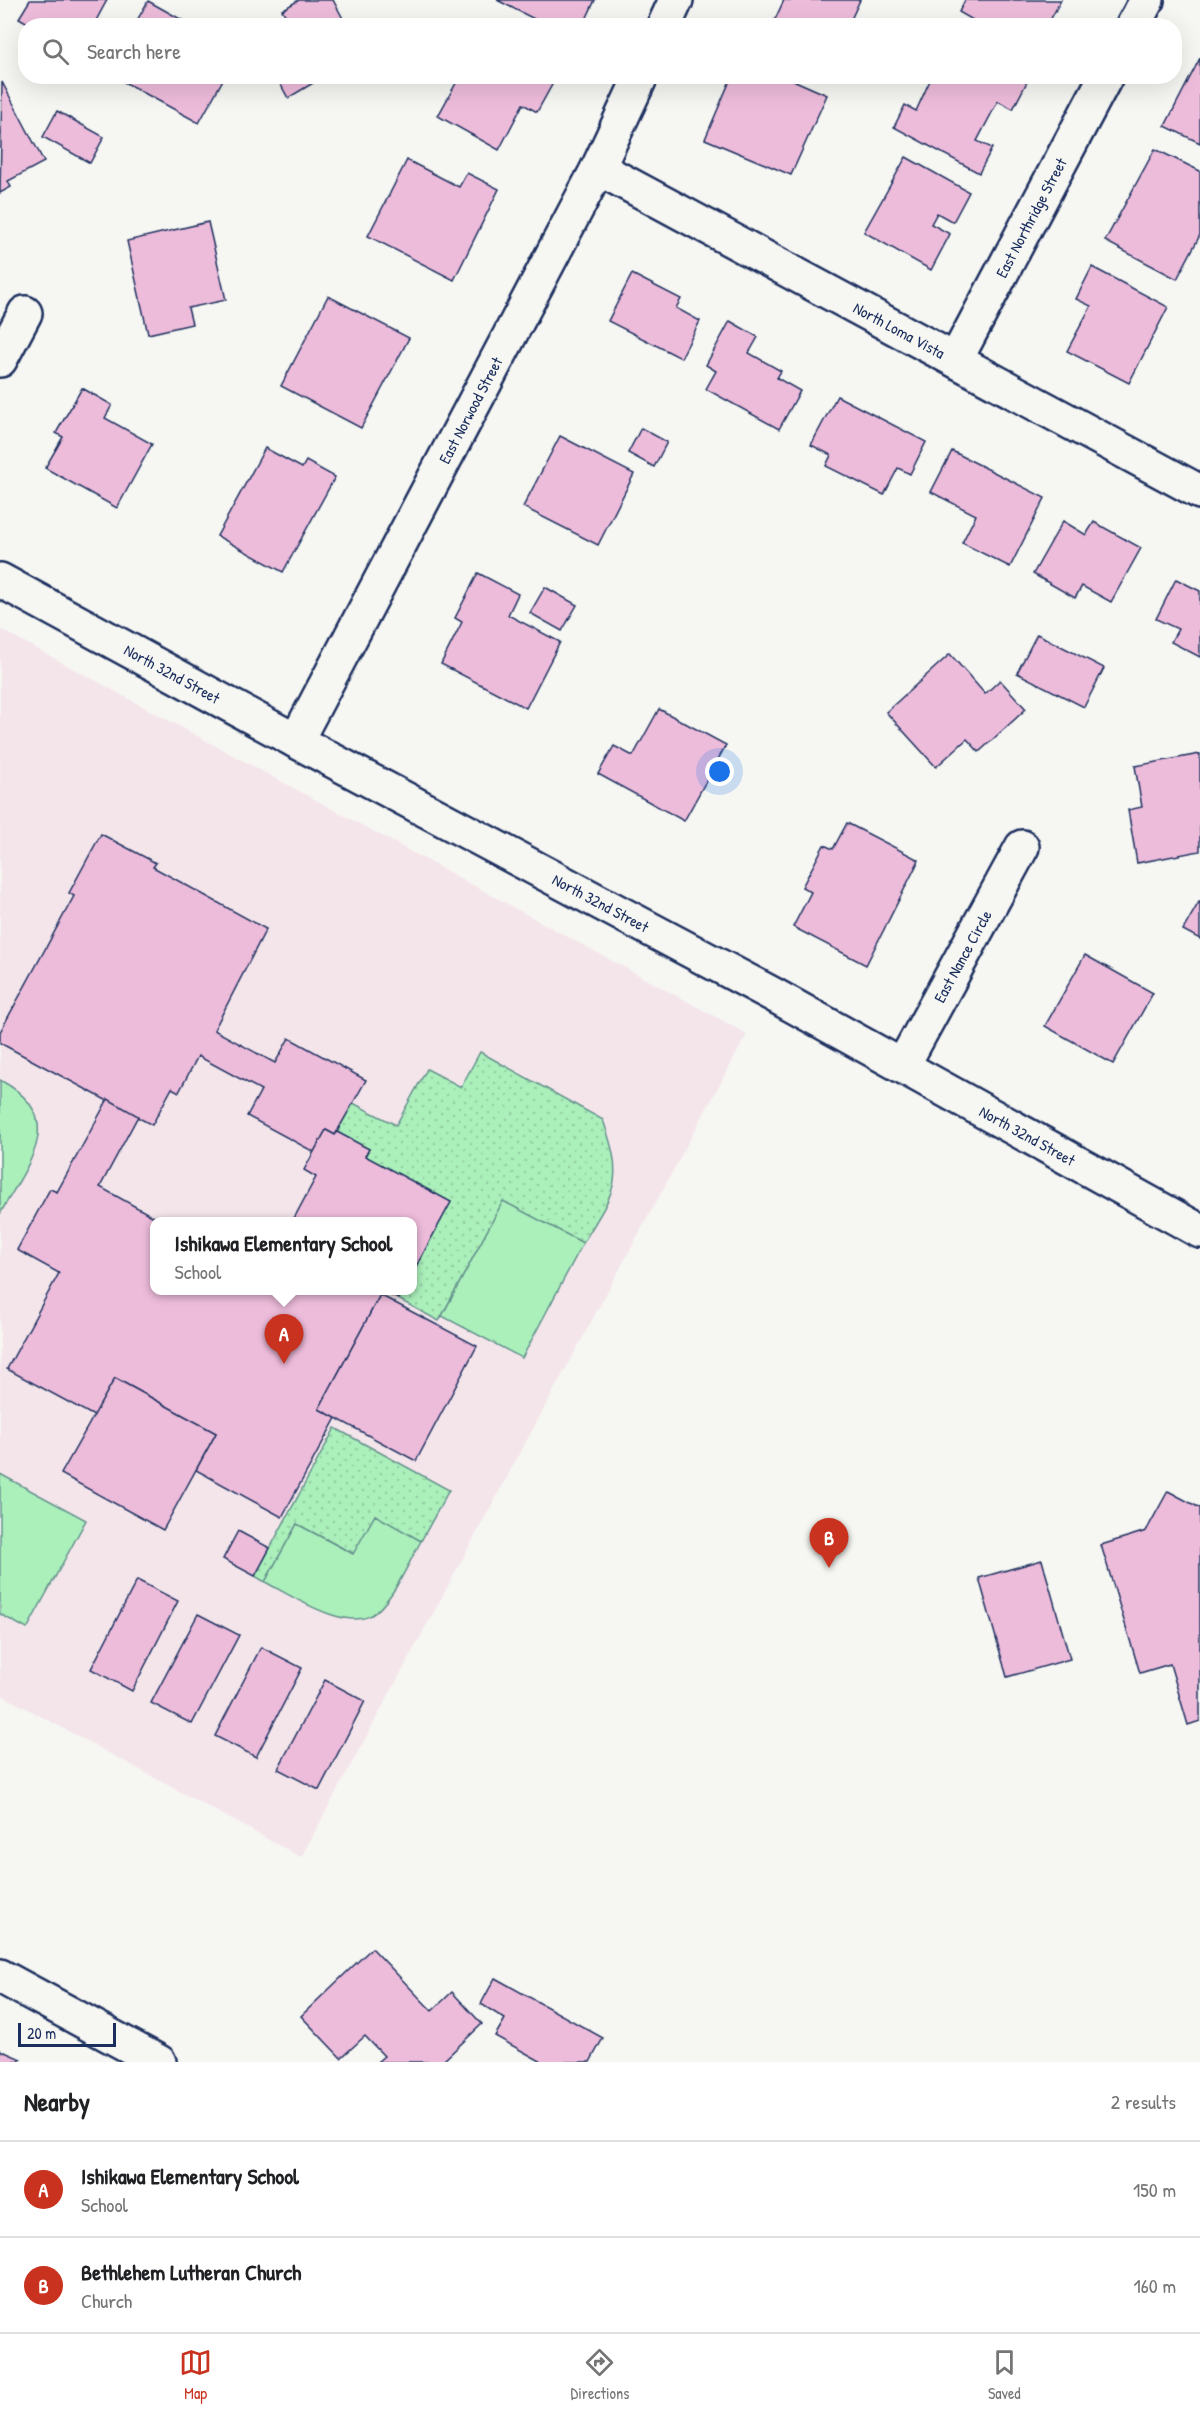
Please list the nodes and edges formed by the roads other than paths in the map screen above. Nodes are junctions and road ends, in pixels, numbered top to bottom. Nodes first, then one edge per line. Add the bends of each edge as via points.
1 (676, 0) edge
2 (1147, 0) edge
3 (668, 18) edge
4 (1137, 18) edge
5 (636, 84) edge
6 (1102, 84) edge
7 (598, 168) junction
8 (25, 313) dead end
9 (956, 359) junction
10 (0, 360) edge
11 (1200, 492) edge
12 (0, 580) edge
13 (296, 741) junction
14 (1022, 848) dead end
15 (903, 1065) junction
16 (1200, 1231) edge
17 (0, 1976) edge
18 (159, 2062) edge

1 - 3 street
2 - 4 street
5 - 7 street, East Norwood Street
6 - 9 street, East Northridge Street
7 - 9 street, North Loma Vista
7 - 13 street, East Norwood Street
8 - 10 street
9 - 11 street, North Loma Vista
12 - 13 street, North 32nd Street
13 - 15 street, North 32nd Street
14 - 15 street, East Nance Circle
15 - 16 street, North 32nd Street
17 - 18 street

